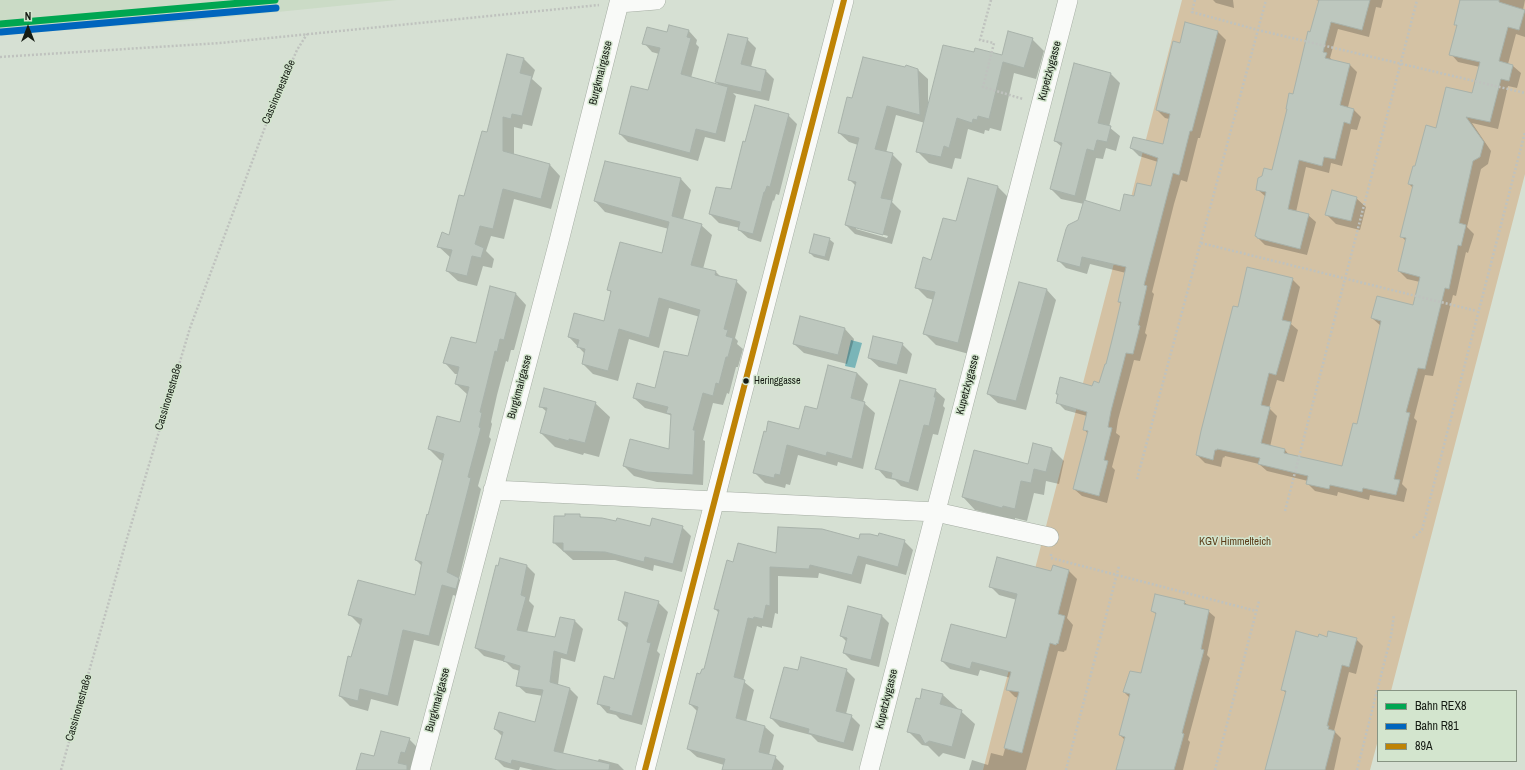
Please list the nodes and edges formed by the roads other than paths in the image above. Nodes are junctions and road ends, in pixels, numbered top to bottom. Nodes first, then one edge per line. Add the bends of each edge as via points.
1 (656, 0) edge
2 (844, 0) edge
3 (1068, 0) edge
4 (493, 490) junction
5 (715, 500) junction
6 (936, 512) junction
7 (1050, 544) road end
8 (420, 770) edge
9 (646, 770) edge
10 (869, 770) edge

1 - 4 street, Burgkmairgasse via 619,3
2 - 5 street
3 - 6 street, Kupetzkygasse
4 - 5 street
4 - 8 street, Burgkmairgasse
5 - 6 street
5 - 9 street
6 - 7 street
6 - 10 street, Kupetzkygasse

